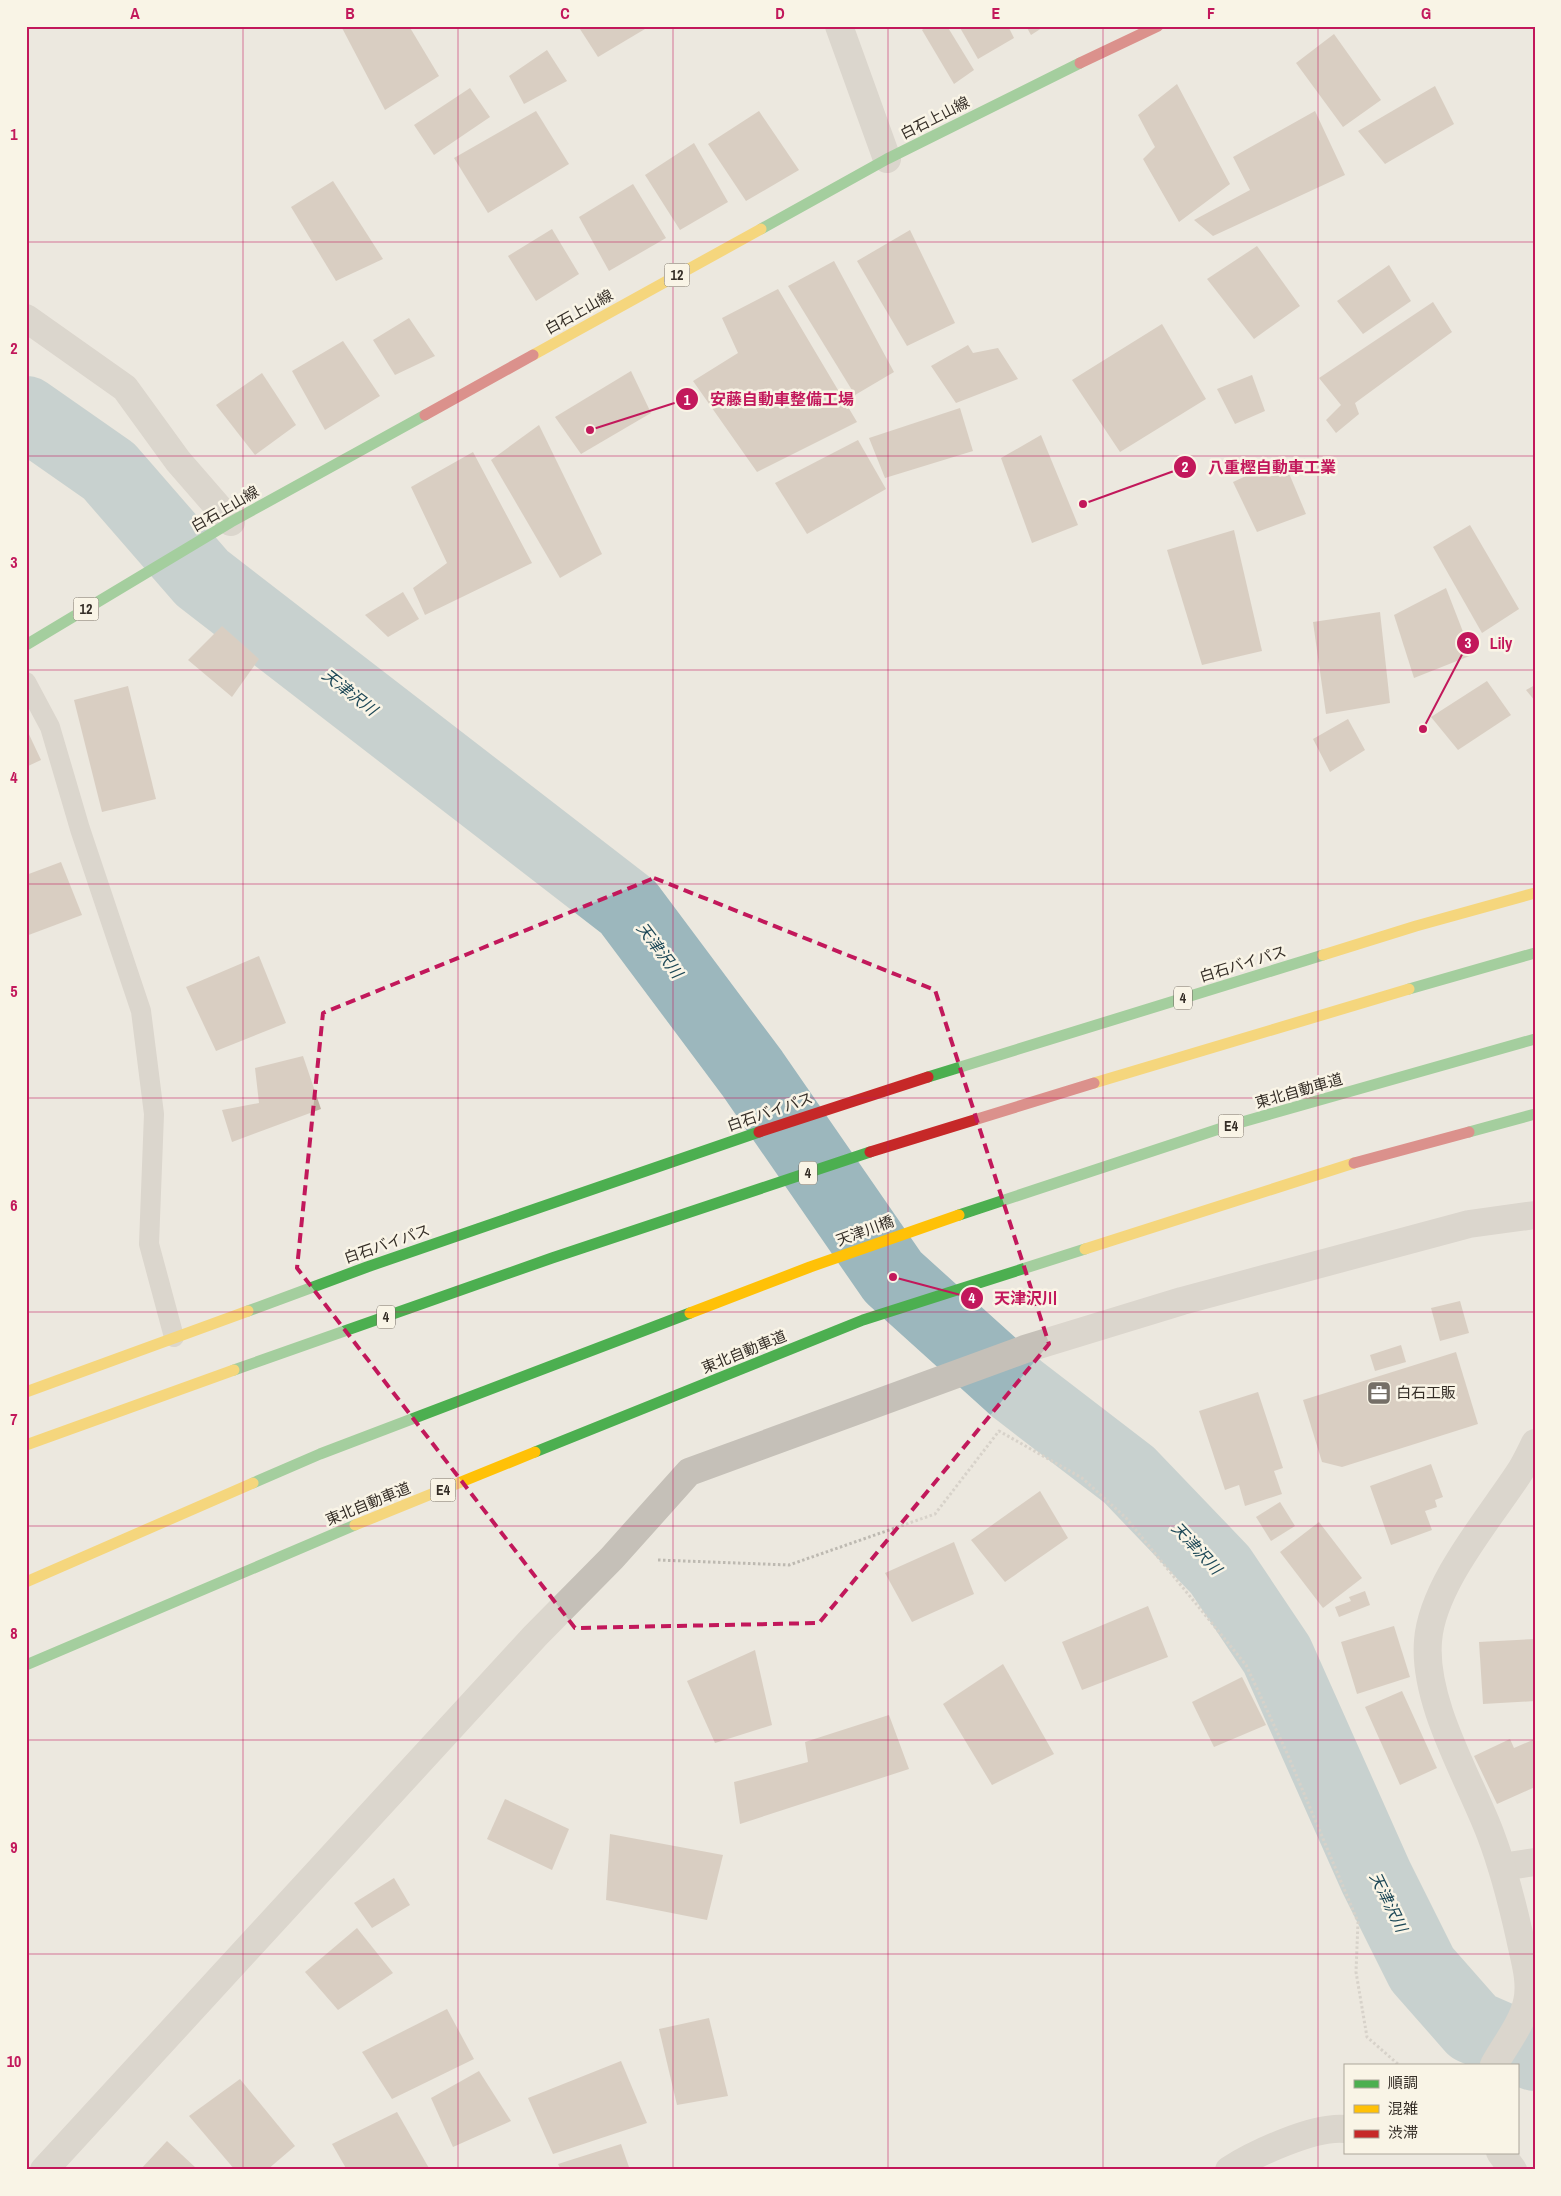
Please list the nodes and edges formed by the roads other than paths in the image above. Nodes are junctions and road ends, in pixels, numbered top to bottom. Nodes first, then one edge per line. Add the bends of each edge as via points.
1 (839, 26) edge
2 (1158, 26) edge
3 (887, 159) junction
4 (26, 318) edge
5 (231, 522) junction
6 (26, 646) edge
7 (26, 682) edge
8 (1535, 893) edge
9 (1535, 953) edge
10 (1535, 1039) edge
11 (1535, 1114) edge
12 (1535, 1215) edge
13 (931, 1224) joint
14 (174, 1336) junction
15 (26, 1392) edge
16 (1535, 1443) edge
17 (26, 1445) edge
18 (26, 1582) edge
19 (26, 1665) edge
20 (1535, 1862) edge
21 (1502, 1867) junction
22 (1495, 2064) edge
23 (1344, 2129) edge
24 (1501, 2154) edge
25 (44, 2170) edge
26 (1229, 2170) edge
27 (1513, 2170) edge

1 - 3 street
2 - 3 main road, 白石上山線 / 12
3 - 5 main road, 白石上山線 / 12
4 - 5 street via 125,388 178,461
5 - 6 main road, 白石上山線 / 12
7 - 14 lane via 50,727 140,1011 154,1114 149,1244
8 - 14 main road, 白石バイパス / 4 via 1416,926 832,1107
9 - 17 main road, 4 via 1192,1052 747,1193 275,1355
10 - 13 main road, 東北自動車道 / E4 via 1228,1126
11 - 19 main road, 東北自動車道 / E4 via 1358,1162 863,1320 351,1527
12 - 25 street via 1469,1224 1182,1301 1025,1349 689,1472
13 - 18 main road, 天津川橋 / E4 via 320,1454
14 - 15 main road, 白石バイパス / 4
16 - 21 street via 1437,1602 1428,1640 1428,1672 1441,1713
20 - 21 street
21 - 22 street via 1516,1917 1528,1980 1528,2001
23 - 26 street via 1333,2128 1282,2144
24 - 27 street

